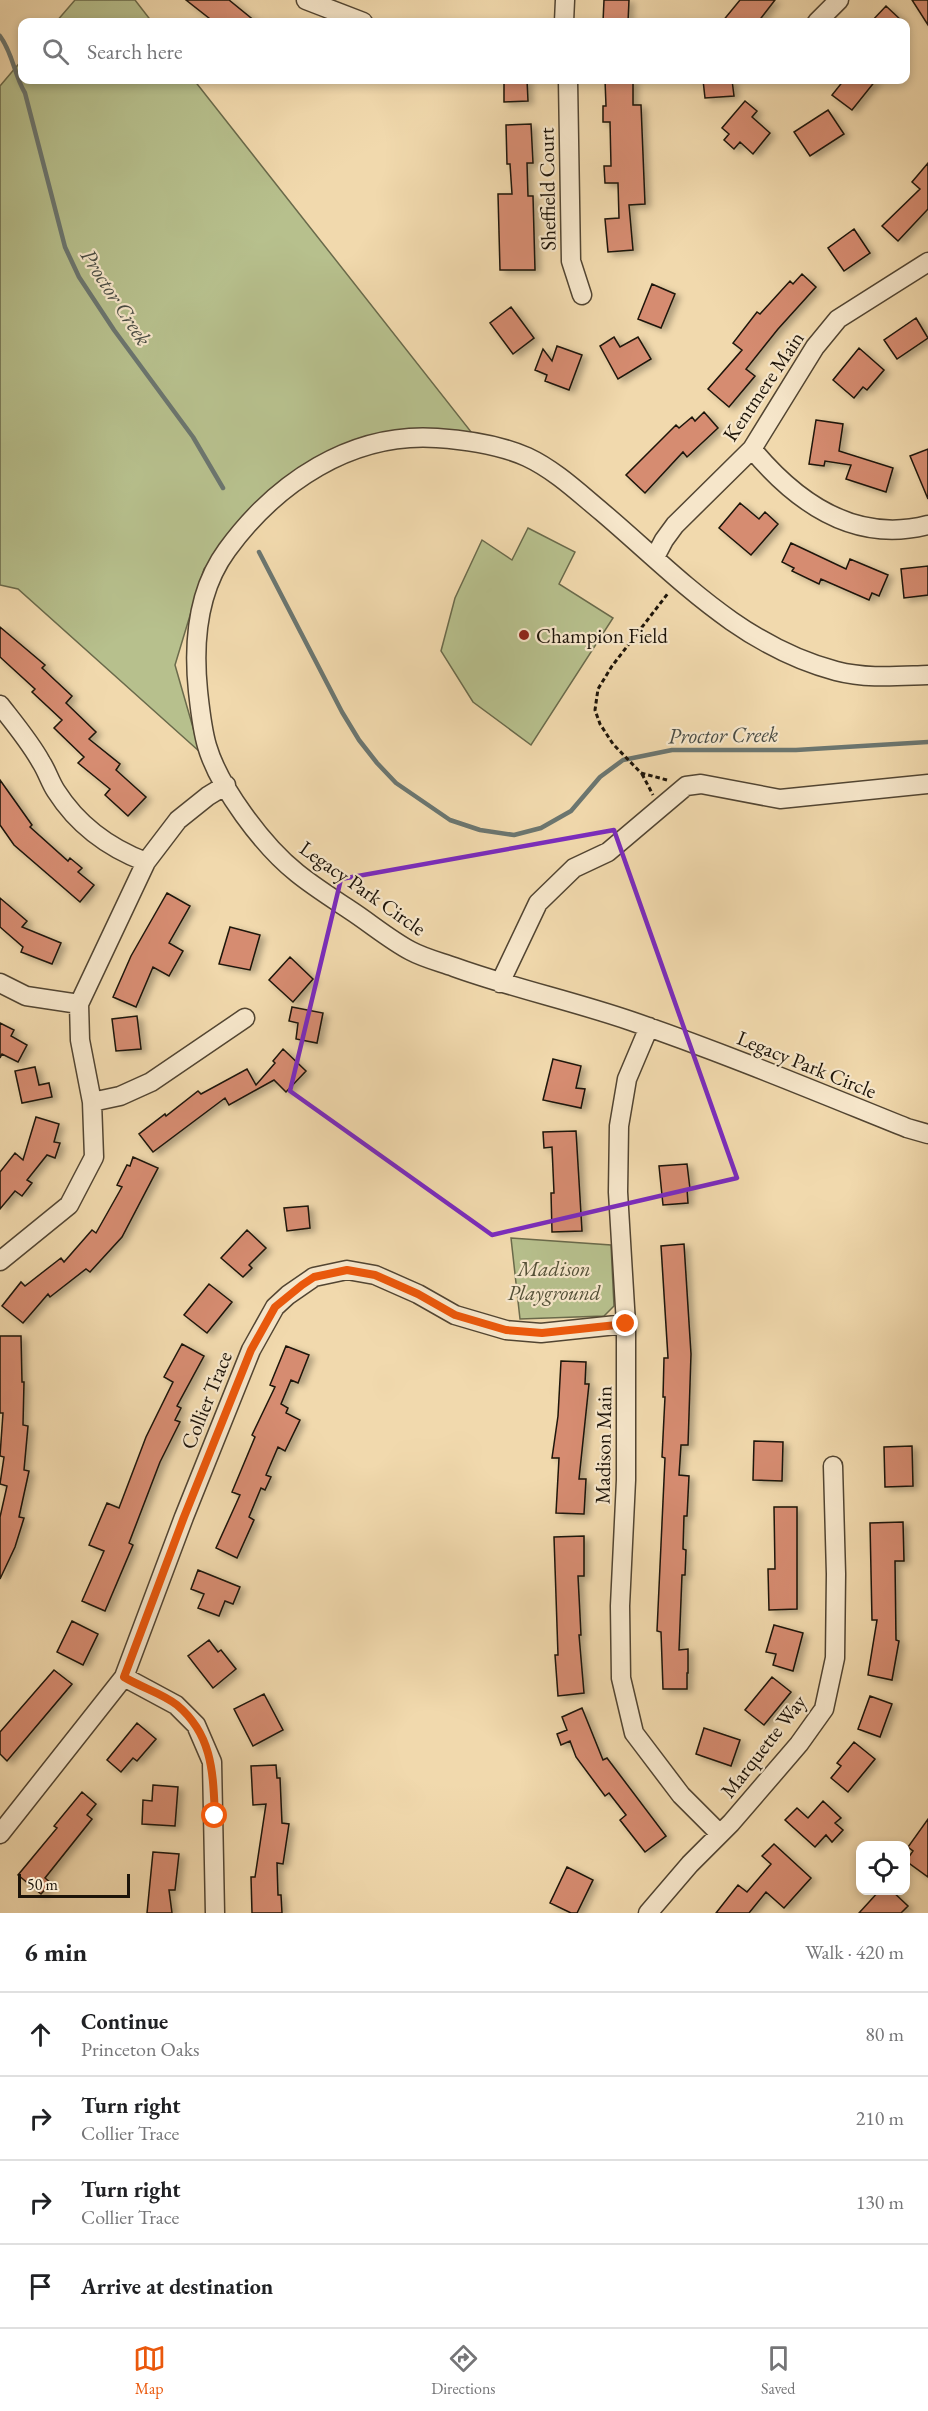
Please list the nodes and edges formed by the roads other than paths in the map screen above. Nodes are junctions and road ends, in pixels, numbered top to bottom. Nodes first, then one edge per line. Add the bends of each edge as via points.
1 (306, 0) edge
2 (565, 0) edge
3 (838, 0) edge
4 (353, 18) edge
5 (564, 18) edge
6 (821, 18) edge
7 (568, 84) edge
8 (928, 262) edge
9 (582, 295) dead end
10 (752, 449) junction
11 (928, 525) edge
12 (656, 557) junction
13 (928, 675) edge
14 (0, 705) edge
15 (928, 784) edge
16 (226, 785) junction
17 (146, 861) junction
18 (0, 983) edge
19 (500, 983) junction
20 (79, 1004) junction
21 (244, 1018) dead end
22 (649, 1027) junction
23 (92, 1102) junction
24 (928, 1134) edge
25 (0, 1261) edge
26 (626, 1324) junction
27 (833, 1466) dead end
28 (124, 1677) junction
29 (0, 1834) edge
30 (720, 1834) junction
31 (215, 1913) edge
32 (648, 1913) edge

1 - 4 street
2 - 5 street
3 - 6 street
7 - 9 street, Sheffield Court via 571,261
8 - 10 street, Kentmere Main via 838,319 815,347
10 - 11 street via 808,503 846,523 885,530
10 - 12 street, Kentmere Main via 675,525
12 - 13 street, Legacy Park Circle via 689,590 761,641 795,657 838,672 876,677
12 - 16 street, Legacy Park Circle via 543,466 507,450 437,438 396,439 312,468 254,516 221,558 206,589 195,655 198,696 207,746
14 - 17 street via 74,814 118,850
15 - 19 street via 780,799 701,784 686,786 608,852 574,868 538,903
16 - 17 street via 178,820
16 - 19 street, Legacy Park Circle via 257,834 295,872 412,952
17 - 20 street
18 - 20 street via 26,996
19 - 22 street, Legacy Park Circle
20 - 23 street via 80,1040
21 - 23 street via 151,1082 120,1096
22 - 24 street, Legacy Park Circle
22 - 26 street, Madison Main via 627,1080 620,1126 618,1192
23 - 25 street via 94,1157 69,1205
26 - 28 street, Collier Trace via 542,1333 506,1330 455,1315 375,1275 347,1270 314,1277 302,1285 275,1307 251,1350
26 - 30 street, Madison Main via 621,1678 634,1733 681,1795
27 - 30 street, Marquette Way via 835,1658 824,1709 799,1744
28 - 29 street, Collier Trace
28 - 31 street via 176,1705 196,1725 212,1762
30 - 32 street, Marquette Way

